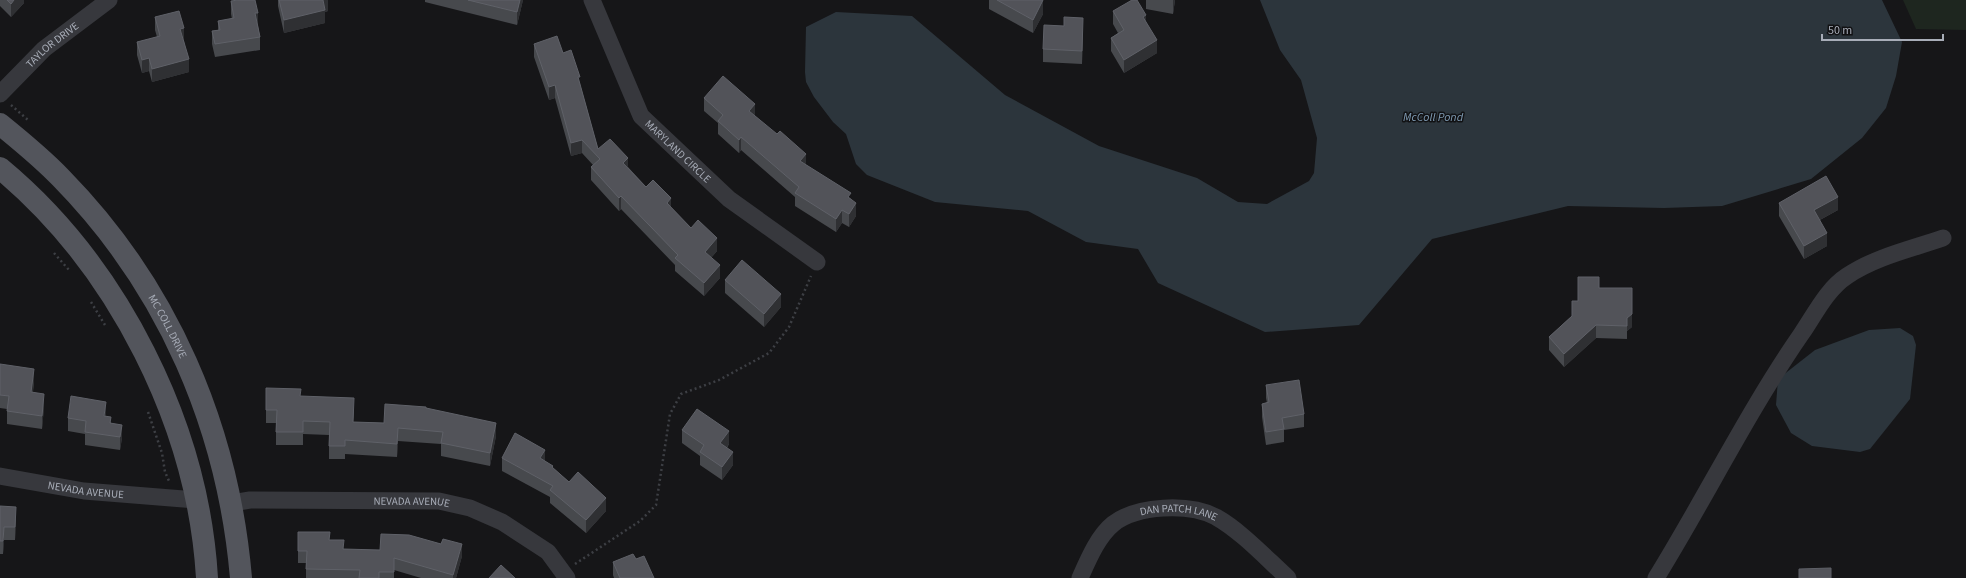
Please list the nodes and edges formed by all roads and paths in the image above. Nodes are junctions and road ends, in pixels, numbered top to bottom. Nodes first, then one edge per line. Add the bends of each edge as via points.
1 (109, 0) edge
2 (592, 0) edge
3 (0, 94) edge
4 (0, 124) edge
5 (0, 168) edge
6 (1943, 238) dead end
7 (50, 248) dead end
8 (817, 262) joint
9 (70, 271) dead end
10 (88, 296) dead end
11 (108, 330) dead end
12 (148, 411) dead end
13 (0, 476) edge
14 (186, 500) junction
15 (232, 502) junction
16 (565, 575) edge
17 (207, 578) edge
18 (241, 578) edge
19 (1080, 578) edge
20 (1288, 578) edge
21 (1656, 578) edge

1 - 3 street, TAYLOR DRIVE via 44,49
2 - 8 street, MARYLAND CIRCLE via 641,116 729,199
4 - 15 main road, MC COLL DRIVE via 35,152 86,205 119,246 152,296 186,360 200,394
5 - 14 main road via 35,200 81,252 125,316 153,371 180,436 190,472
6 - 21 street via 1877,260 1846,276 1828,294 1781,364
7 - 9 path
8 - 16 path via 789,327 769,353 719,380 681,394 670,414 656,505 640,521
10 - 11 path
12 - 14 path via 162,453 165,472
13 - 14 street, NEVADA AVENUE via 84,491
14 - 17 main road
15 - 16 street, NEVADA AVENUE via 439,501 470,508 502,522 548,552
15 - 18 main road, MC COLL DRIVE
19 - 20 street, DAN PATCH LANE via 1101,538 1113,524 1125,516 1172,507 1198,511 1216,518 1239,534

